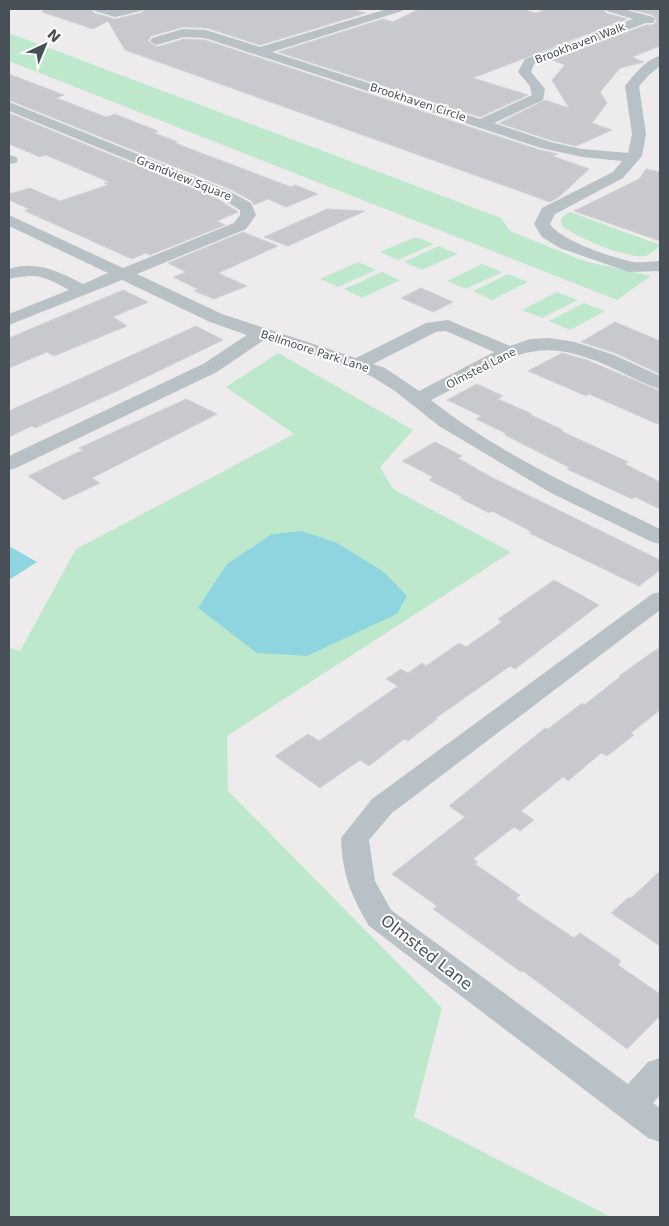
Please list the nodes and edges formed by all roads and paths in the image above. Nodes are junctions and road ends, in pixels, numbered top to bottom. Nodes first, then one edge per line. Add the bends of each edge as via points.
1 (99, 9) edge
2 (137, 9) edge
3 (398, 9) edge
4 (612, 9) edge
5 (644, 19) junction
6 (660, 22) edge
7 (156, 41) dead end
8 (261, 52) junction
9 (660, 60) edge
10 (9, 106) edge
11 (483, 123) junction
12 (633, 158) junction
13 (9, 220) edge
14 (660, 266) edge
15 (9, 274) edge
16 (123, 274) junction
17 (83, 290) junction
18 (9, 320) edge
19 (261, 334) junction
20 (509, 352) junction
21 (358, 364) junction
22 (660, 383) edge
23 (417, 399) junction
24 (9, 464) edge
25 (660, 537) edge
26 (660, 599) edge
27 (660, 1072) edge
28 (630, 1105) junction
29 (660, 1127) edge

1 - 2 street via 115,13
3 - 8 street
4 - 5 street
5 - 6 street
5 - 11 street, Brookhaven Walk via 529,62 524,72 538,84 538,97
7 - 8 street, Brookhaven Circle via 183,34 206,34
8 - 11 street, Brookhaven Circle
9 - 12 street via 632,86 639,134
10 - 16 street, Grandview Square via 224,194 247,207 248,215 240,226
11 - 12 street, Brookhaven Circle via 559,148
12 - 14 street via 618,175 548,211 542,224 548,234 566,245 629,267
13 - 16 street, Bellmoore Park Lane
15 - 17 street via 22,269 40,270
16 - 17 street
16 - 19 street, Bellmoore Park Lane via 216,318
17 - 18 street
19 - 21 street, Bellmoore Park Lane
19 - 24 street via 210,368
20 - 21 street via 448,325 432,327
20 - 22 street, Olmsted Lane via 535,345 566,346 584,350
20 - 23 street, Olmsted Lane
21 - 23 street, Bellmoore Park Lane via 378,372
23 - 25 street, Bellmoore Park Lane via 446,422 544,480
26 - 28 street, Olmsted Lane via 382,806 355,838 356,864 363,890 380,918
27 - 28 street
28 - 29 street, Olmsted Lane

